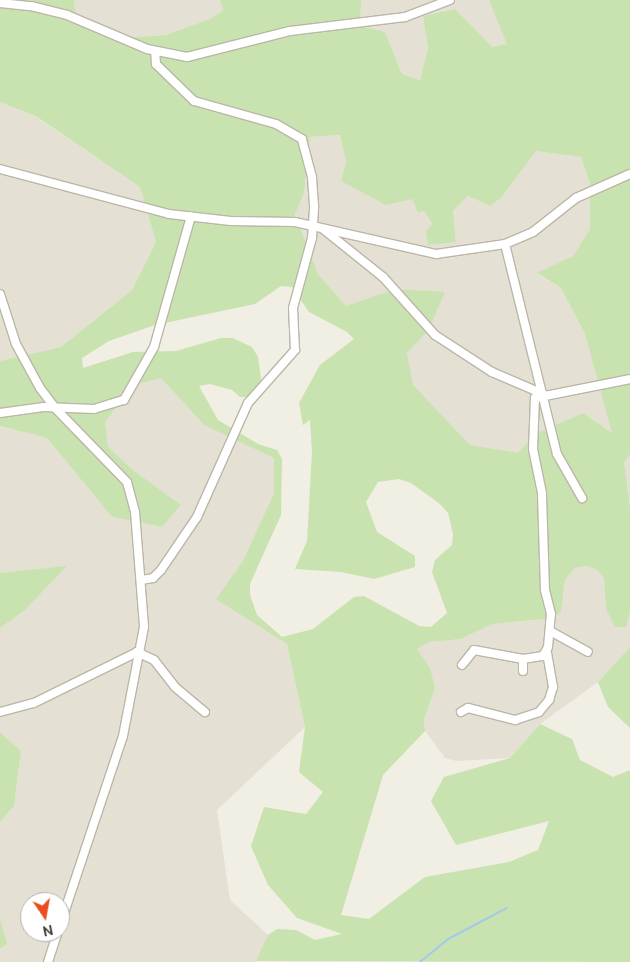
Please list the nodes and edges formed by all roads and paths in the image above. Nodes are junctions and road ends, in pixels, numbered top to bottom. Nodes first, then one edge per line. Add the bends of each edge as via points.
1 (450, 0) edge
2 (0, 3) edge
3 (155, 51) junction
4 (0, 169) edge
5 (630, 174) edge
6 (191, 216) junction
7 (317, 226) junction
8 (505, 244) junction
9 (0, 294) edge
10 (630, 378) edge
11 (543, 394) junction
12 (55, 408) junction
13 (0, 413) edge
14 (582, 498) dead end
15 (141, 580) junction
16 (550, 631) junction
17 (547, 647) junction
18 (137, 652) junction
19 (588, 652) dead end
20 (524, 659) junction
21 (462, 665) dead end
22 (523, 671) dead end
23 (0, 712) edge
24 (205, 712) dead end
25 (461, 712) dead end
26 (70, 895) edge
27 (55, 942) edge
28 (48, 962) edge

1 - 3 street via 405,16 282,33 197,57 178,57
2 - 3 street via 32,6 67,15
3 - 7 street via 156,64 194,101 276,124 302,139 312,177
4 - 6 street via 84,194
5 - 8 street via 576,198 533,232
6 - 7 street
6 - 12 street via 154,347 124,400 94,409
7 - 8 street via 436,254
7 - 11 street via 383,277 436,336 492,372
7 - 15 street via 293,308 295,350 248,403 197,517 167,562 153,578
8 - 11 street
9 - 12 street via 16,344
10 - 11 street via 579,391
11 - 14 street via 557,454
11 - 16 street via 535,398 533,438 543,506
12 - 13 street via 33,407
12 - 15 street via 127,482 136,512
15 - 18 street via 144,626
16 - 17 street
16 - 19 street
17 - 20 street via 543,656
17 - 25 street via 552,687 549,700 539,712 515,720 468,708
18 - 23 street via 34,703
18 - 24 street via 154,660 175,688
18 - 26 street via 123,736
20 - 21 street via 474,650
20 - 22 street
27 - 28 street

